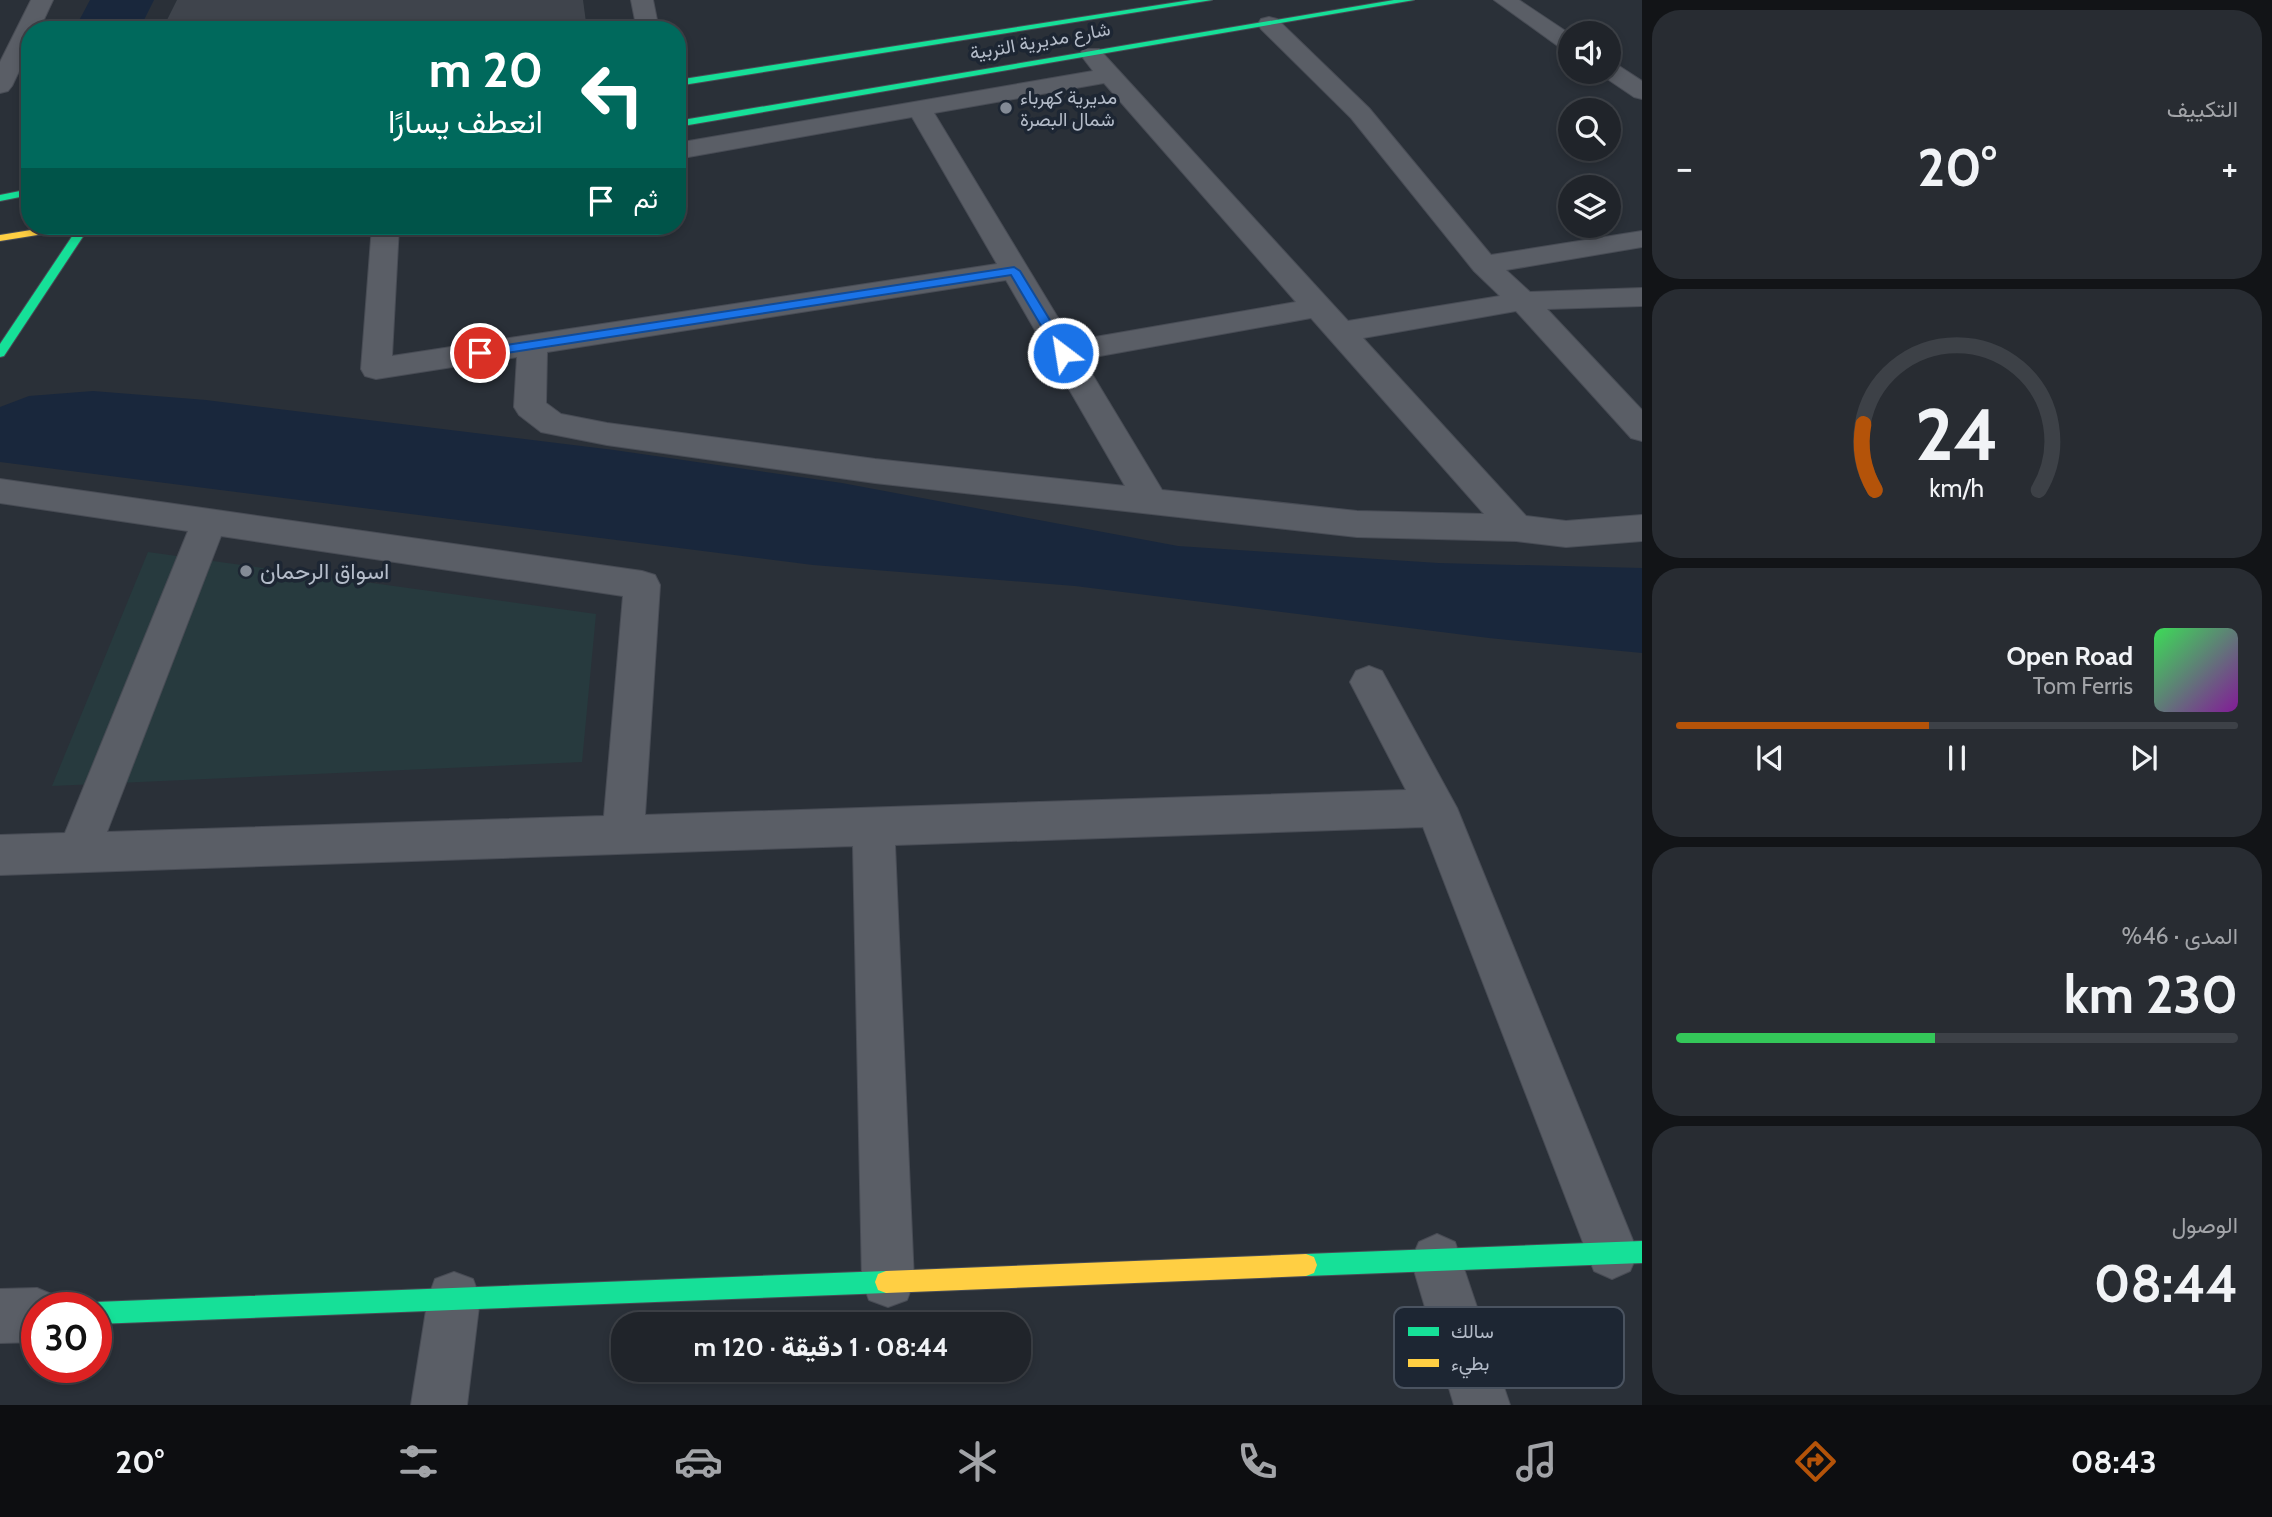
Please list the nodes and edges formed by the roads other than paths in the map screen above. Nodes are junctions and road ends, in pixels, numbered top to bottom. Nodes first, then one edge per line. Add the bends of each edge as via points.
1 (42, 0) edge
2 (642, 0) edge
3 (1208, 0) edge
4 (1410, 0) edge
5 (1504, 0) edge
6 (1345, 6) edge
7 (32, 21) edge
8 (646, 21) edge
9 (1269, 24) junction
10 (1558, 36) edge
11 (21, 43) edge
12 (1091, 54) junction
13 (1110, 75) junction
14 (1621, 78) edge
15 (686, 82) edge
16 (0, 86) edge
17 (1642, 92) edge
18 (919, 109) junction
19 (686, 122) edge
20 (686, 149) edge
21 (21, 194) edge
22 (0, 198) edge
23 (23, 235) edge
24 (78, 235) edge
25 (384, 235) edge
26 (0, 239) edge
27 (1642, 239) edge
28 (1484, 265) junction
29 (1014, 271) junction
30 (1642, 297) edge
31 (1523, 301) junction
32 (1318, 307) junction
33 (1341, 332) junction
34 (532, 345) junction
35 (0, 353) edge
36 (1063, 353) junction
37 (1642, 430) edge
38 (0, 491) edge
39 (1150, 501) junction
40 (209, 522) junction
41 (1516, 528) junction
42 (1642, 528) edge
43 (1370, 682) dead end
44 (1436, 808) junction
45 (873, 827) junction
46 (623, 835) junction
47 (78, 853) junction
48 (0, 855) edge
49 (1627, 1253) edge
50 (1437, 1260) junction
51 (888, 1281) junction
52 (454, 1298) junction
53 (1452, 1307) edge
54 (112, 1312) edge
55 (21, 1316) edge
56 (0, 1317) edge
57 (1477, 1388) edge
58 (439, 1405) edge
59 (1482, 1405) edge

1 - 7 street
2 - 8 street
3 - 15 main road, شارع مديرية التربية
4 - 6 main road, شارع مديرية التربية
5 - 10 street
6 - 9 main road, شارع مديرية التربية
9 - 12 main road, شارع مديرية التربية
9 - 28 street via 1360,113
11 - 16 street
12 - 13 street
12 - 19 main road, شارع مديرية التربية
13 - 18 street
13 - 32 street
14 - 17 street
18 - 20 street
18 - 29 street
21 - 22 main road
23 - 26 main road
24 - 35 main road
25 - 34 street via 376,369
27 - 28 street
28 - 31 street
29 - 34 street
29 - 36 street
30 - 31 street
31 - 33 street
31 - 37 street
32 - 33 street
32 - 36 street
33 - 41 street
34 - 39 street via 530,407 552,424 875,471
36 - 39 street
38 - 40 street
39 - 41 street via 1357,524
40 - 46 street via 642,585
40 - 47 street
41 - 42 street via 1566,534
43 - 44 street
44 - 45 street
44 - 49 street
45 - 46 street
45 - 51 street
46 - 47 street
47 - 48 street
49 - 50 main road
50 - 51 main road
50 - 53 street
51 - 52 main road
52 - 54 main road
52 - 58 street
55 - 56 street
57 - 59 street

